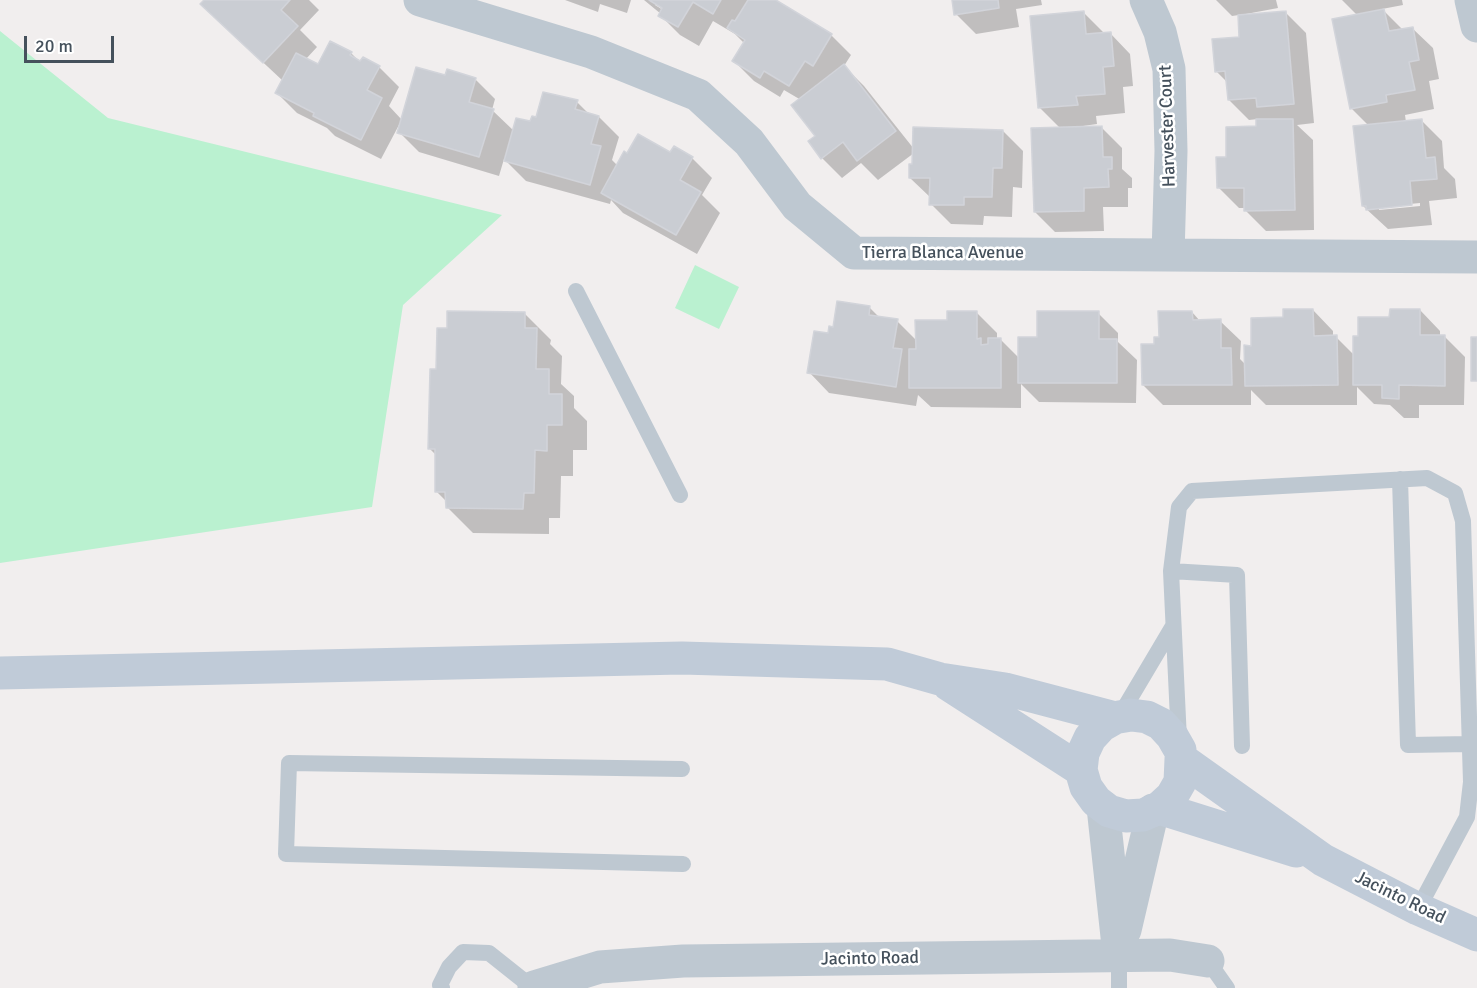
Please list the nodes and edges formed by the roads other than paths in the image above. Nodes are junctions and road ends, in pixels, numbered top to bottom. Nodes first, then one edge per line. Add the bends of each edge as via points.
1 (420, 0) edge
2 (1146, 0) edge
3 (1471, 0) edge
4 (1477, 26) edge
5 (1168, 255) junction
6 (1477, 257) edge
7 (576, 291) dead end
8 (1400, 479) junction
9 (680, 495) dead end
10 (1171, 571) junction
11 (1173, 626) junction
12 (0, 673) edge
13 (940, 679) junction
14 (1117, 718) junction
15 (1470, 744) junction
16 (1242, 747) dead end
17 (1180, 754) junction
18 (682, 769) dead end
19 (1082, 770) junction
20 (1103, 807) junction
21 (1156, 809) junction
22 (1323, 860) junction
23 (682, 864) dead end
24 (1418, 909) junction
25 (1477, 935) edge
26 (1119, 955) junction
27 (1208, 961) joint
28 (533, 987) edge
29 (442, 988) edge
30 (1119, 988) edge
31 (1227, 988) edge

1 - 5 street, Tierra Blanca Avenue via 591,52 698,95 749,142 797,206 854,253
2 - 5 street, Harvester Court via 1160,32 1169,69
3 - 4 street
5 - 6 street, Tierra Blanca Avenue
7 - 9 lane
8 - 10 lane via 1192,491 1179,507
8 - 15 lane via 1427,478 1455,493 1463,521
8 - 15 lane via 1408,745
10 - 11 lane
10 - 16 lane via 1237,575
11 - 14 lane
11 - 17 lane
12 - 13 street via 682,658 887,664
13 - 14 street via 1005,689
13 - 19 street
14 - 17 street via 1147,717 1161,724
14 - 19 street via 1101,726 1090,738 1083,753
15 - 24 lane via 1467,817
17 - 21 street via 1179,782 1172,796
17 - 22 street, Jacinto Road
18 - 23 lane via 289,763 286,854
19 - 20 street via 1086,787
20 - 21 street via 1126,816
20 - 26 street
21 - 22 street, Jacinto Road
21 - 26 street
22 - 24 street, Jacinto Road
24 - 25 street, Jacinto Road
26 - 27 street, Jacinto Road via 1170,955
26 - 28 street, Jacinto Road via 683,961 600,967
26 - 30 lane
27 - 31 lane
28 - 29 lane via 489,953 463,952 449,967

